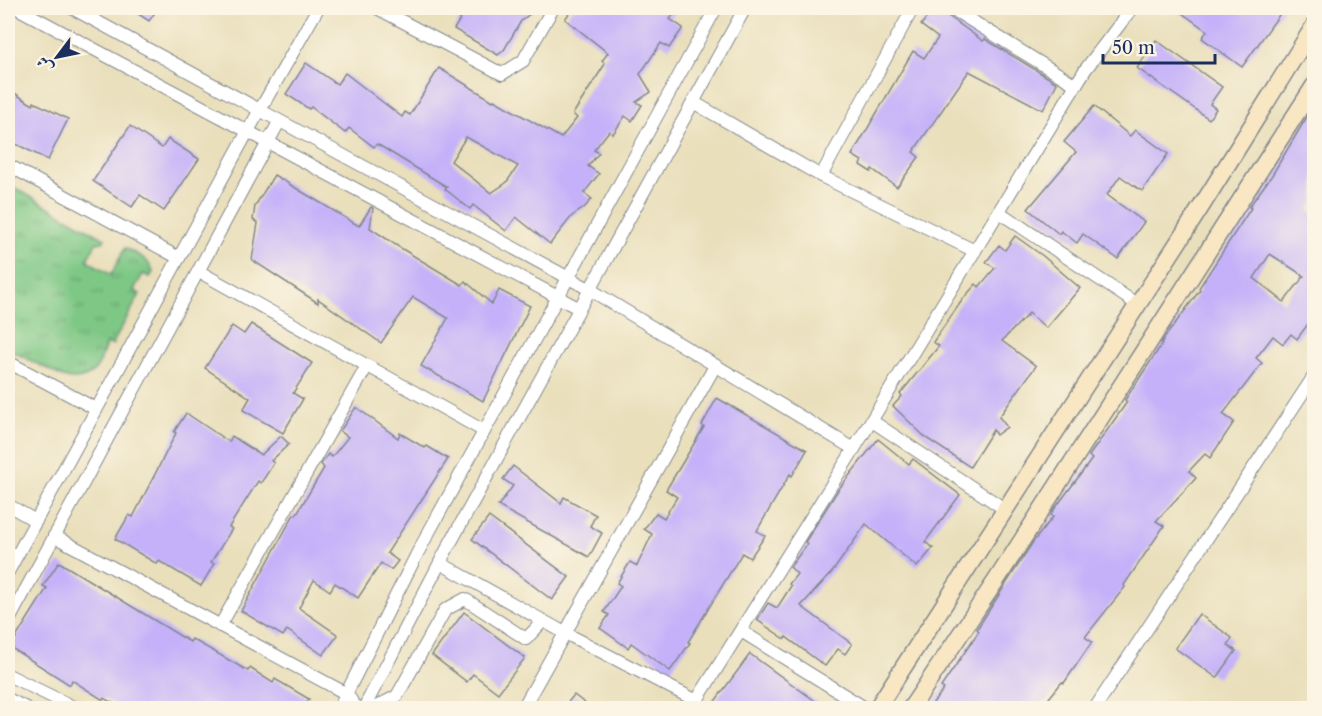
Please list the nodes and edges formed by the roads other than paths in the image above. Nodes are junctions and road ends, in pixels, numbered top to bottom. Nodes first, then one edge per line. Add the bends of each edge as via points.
1 (17, 8) edge
2 (72, 8) edge
3 (318, 8) edge
4 (377, 8) edge
5 (553, 8) edge
6 (716, 8) edge
7 (745, 8) edge
8 (913, 8) edge
9 (951, 8) edge
10 (1132, 8) edge
11 (1314, 26) edge
12 (1076, 85) junction
13 (1314, 86) edge
14 (693, 102) junction
15 (260, 111) junction
16 (279, 122) junction
17 (248, 131) junction
18 (267, 142) junction
19 (8, 165) edge
20 (821, 176) junction
21 (999, 212) junction
22 (975, 251) junction
23 (179, 258) junction
24 (198, 271) junction
25 (567, 277) junction
26 (589, 289) junction
27 (557, 296) junction
28 (1138, 305) junction
29 (578, 308) junction
30 (8, 362) edge
31 (367, 366) junction
32 (715, 366) junction
33 (1314, 376) edge
34 (96, 409) junction
35 (872, 421) junction
36 (484, 431) junction
37 (854, 450) junction
38 (8, 505) edge
39 (1006, 510) junction
40 (36, 521) junction
41 (54, 536) junction
42 (440, 562) junction
43 (8, 572) edge
44 (543, 621) junction
45 (8, 622) edge
46 (220, 626) junction
47 (741, 631) junction
48 (566, 633) junction
49 (8, 675) edge
50 (347, 694) junction
51 (8, 699) edge
52 (695, 705) edge
53 (26, 708) edge
54 (75, 708) edge
55 (339, 708) edge
56 (356, 708) edge
57 (364, 708) edge
58 (374, 708) edge
59 (523, 708) edge
60 (865, 708) edge
61 (877, 708) edge
62 (911, 708) edge
63 (1095, 708) edge

1 - 17 street
2 - 15 street
3 - 15 street
4 - 5 street via 502,74 523,61
6 - 25 street
7 - 14 street
8 - 20 street
9 - 12 street
10 - 12 street
11 - 28 street
12 - 21 street
13 - 62 street
14 - 20 street
14 - 26 street
15 - 16 street
15 - 17 street
16 - 18 street
16 - 25 street
17 - 18 street
17 - 23 street
18 - 24 street
18 - 27 street
19 - 23 street
20 - 22 street
21 - 22 street
21 - 28 street
22 - 35 street
23 - 34 street
24 - 31 street
24 - 41 street
25 - 26 street
25 - 27 street
26 - 29 street
26 - 32 street
27 - 29 street
27 - 36 street
28 - 39 street
29 - 42 street
30 - 34 street
31 - 36 street
31 - 46 street
32 - 37 street
32 - 48 street
33 - 63 street
34 - 40 street
35 - 37 street
35 - 39 street
36 - 50 street
37 - 47 street
38 - 40 street
39 - 61 street
40 - 43 street
41 - 45 street
41 - 46 street
42 - 44 street
42 - 57 street
44 - 48 street
44 - 58 street via 526,639 465,598 445,610 397,696
46 - 50 street
47 - 52 street
47 - 60 street
48 - 52 street
48 - 59 street
49 - 54 street
50 - 55 street
50 - 56 street
51 - 53 street

